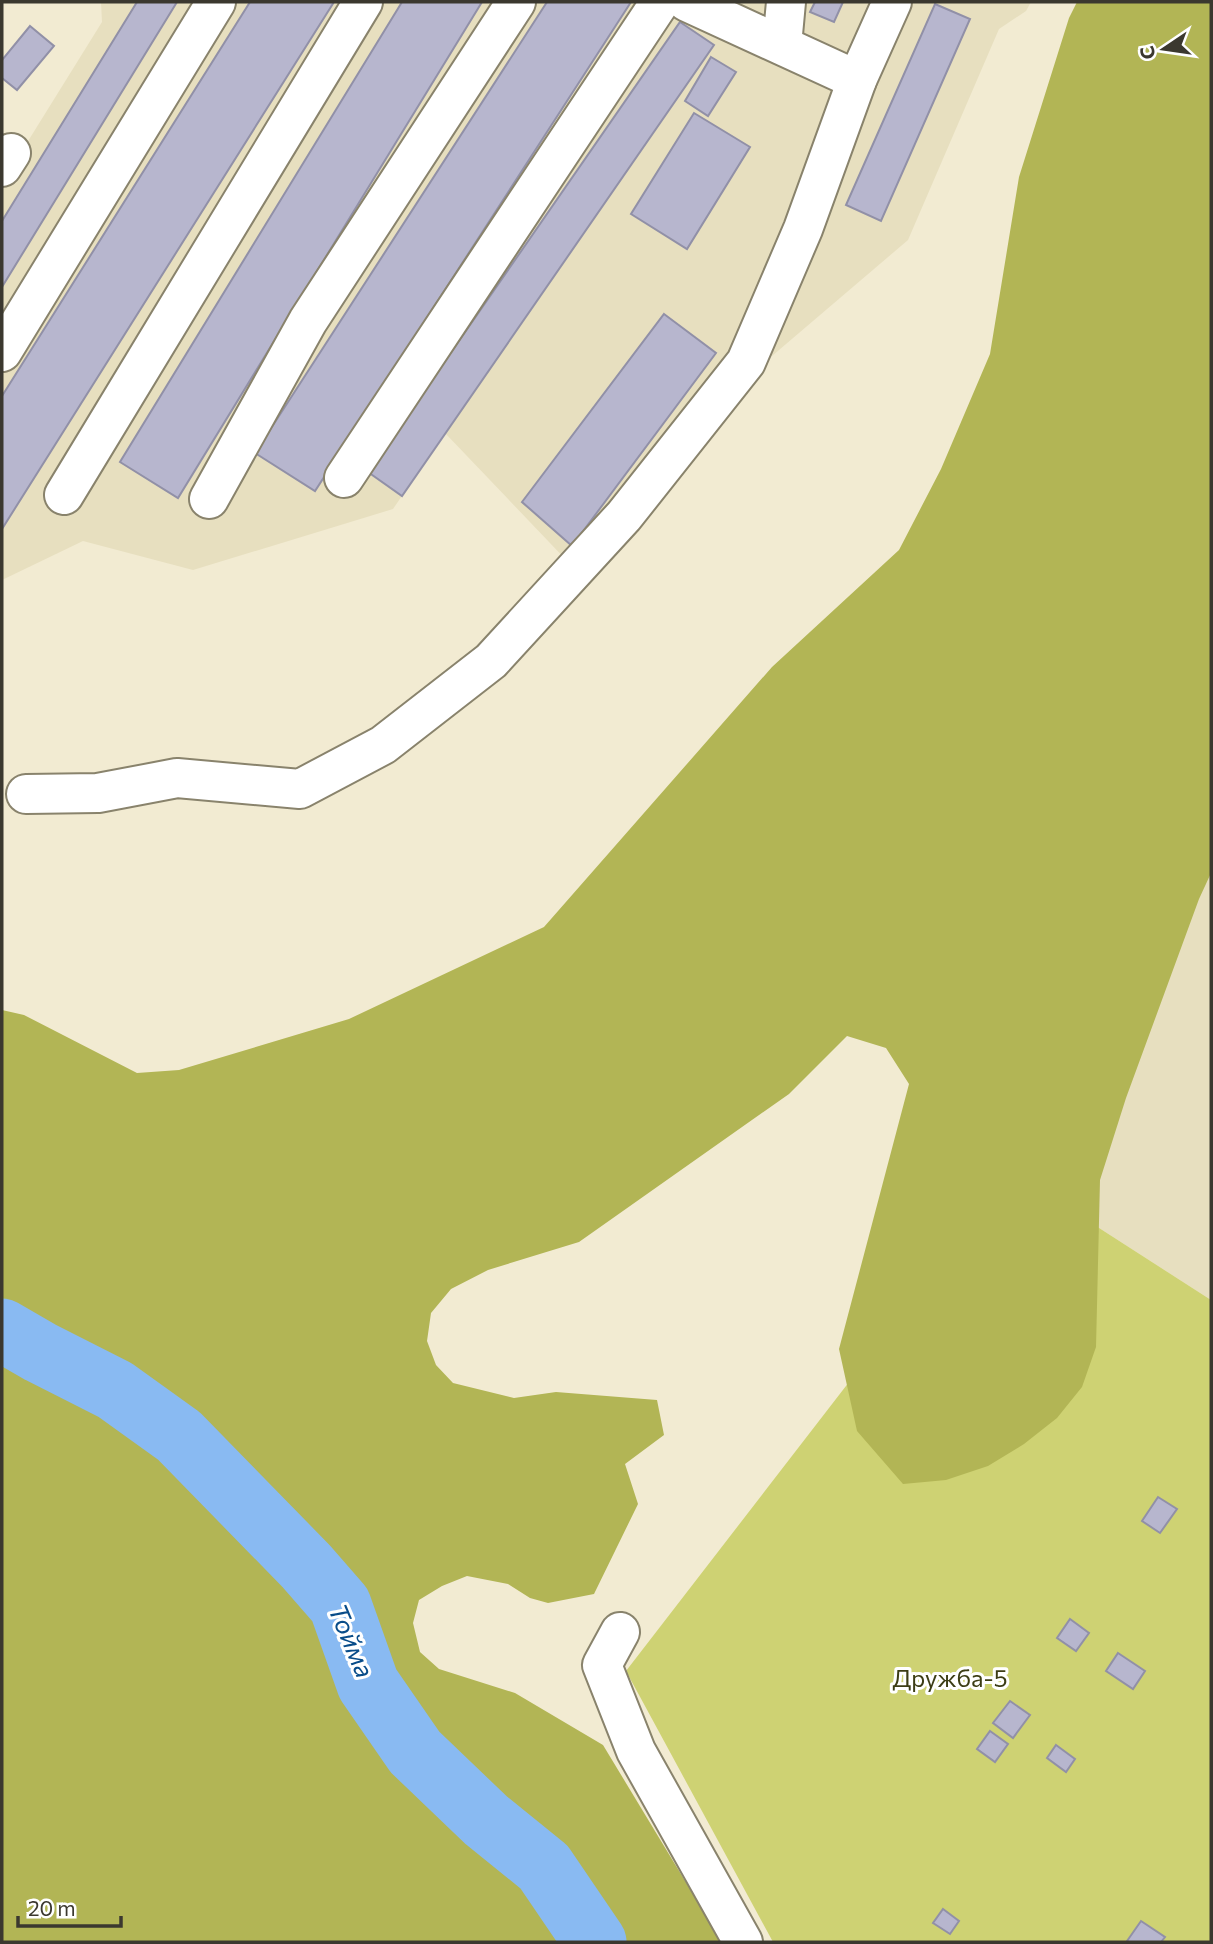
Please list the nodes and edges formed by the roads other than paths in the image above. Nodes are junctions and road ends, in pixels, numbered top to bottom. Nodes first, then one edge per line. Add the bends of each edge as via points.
1 (216, 2) edge
2 (363, 2) edge
3 (516, 2) edge
4 (660, 2) edge
5 (687, 2) edge
6 (786, 2) edge
7 (892, 2) edge
8 (782, 45) junction
9 (857, 80) junction
10 (2, 352) edge
11 (344, 478) dead end
12 (64, 495) dead end
13 (209, 499) dead end
14 (26, 794) dead end
15 (620, 1632) dead end
16 (743, 1942) edge

1 - 10 street
2 - 12 street
3 - 13 street via 308,321
4 - 11 street
5 - 8 street
6 - 8 street
7 - 9 street
8 - 9 street
9 - 14 street via 803,229 746,362 624,516 491,661 383,745 300,789 177,778 99,793
15 - 16 street via 602,1665 631,1739

